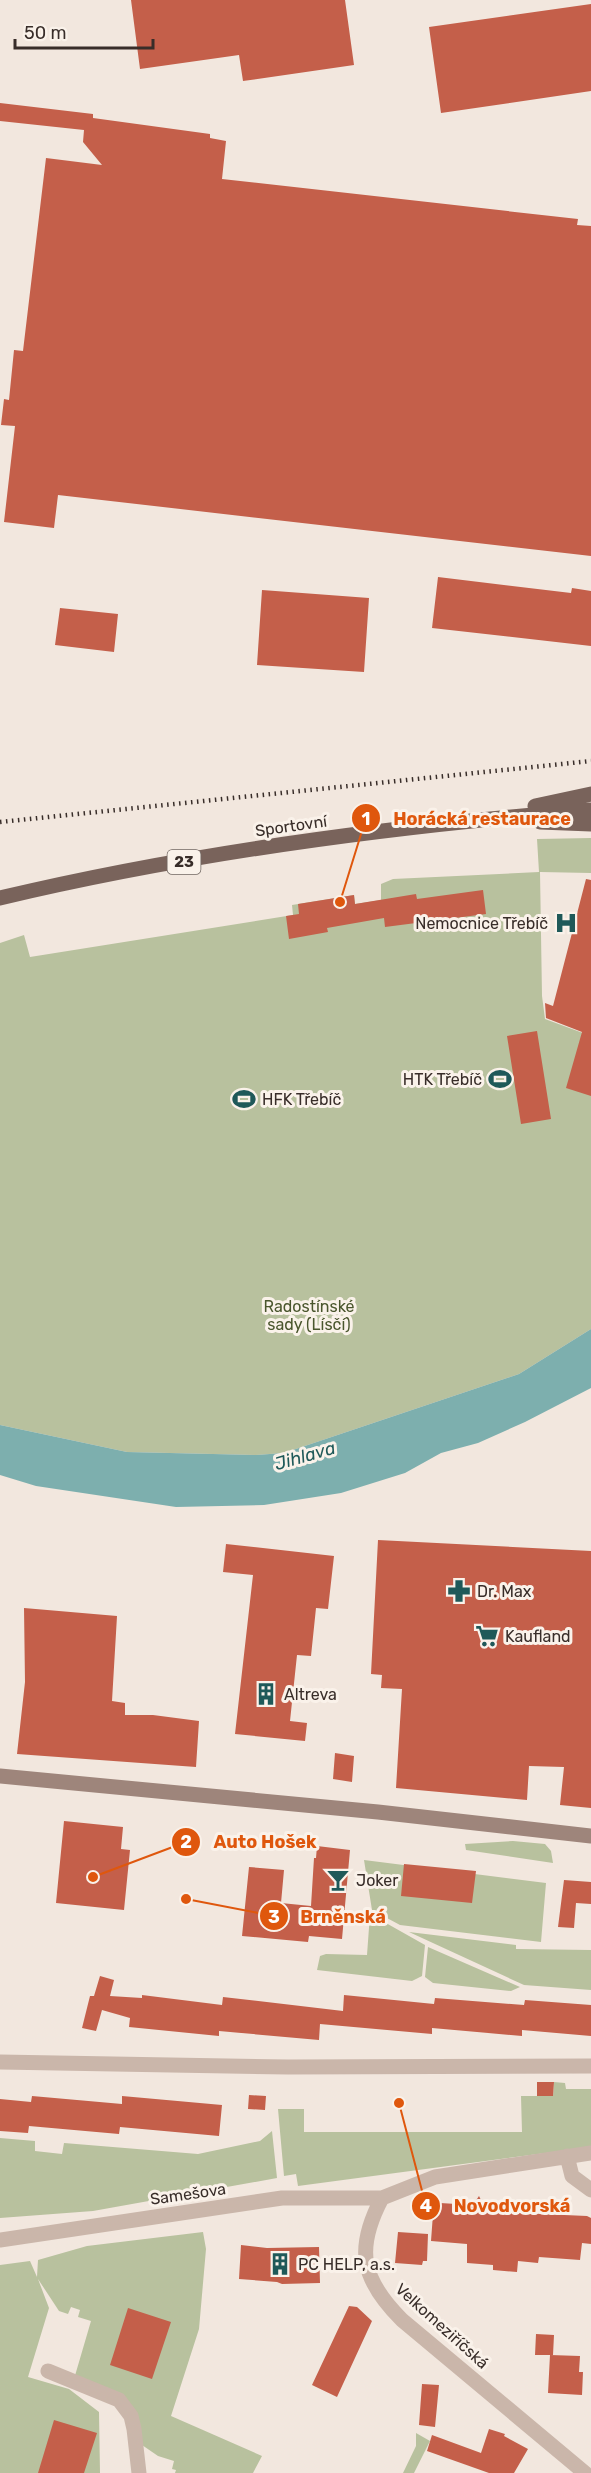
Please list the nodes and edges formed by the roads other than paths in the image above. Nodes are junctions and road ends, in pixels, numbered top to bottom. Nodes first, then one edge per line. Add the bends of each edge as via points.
1 (591, 794) edge
2 (591, 810) edge
3 (474, 819) junction
4 (591, 824) edge
5 (0, 898) edge
6 (0, 1776) edge
7 (591, 1836) edge
8 (0, 2062) edge
9 (591, 2066) edge
10 (591, 2153) edge
11 (567, 2156) junction
12 (591, 2190) edge
13 (382, 2198) junction
14 (0, 2240) edge
15 (48, 2371) dead end
16 (139, 2473) edge
17 (585, 2473) edge

1 - 3 main road
2 - 3 main road, Sportovní / 23
3 - 4 main road
3 - 5 main road, Sportovní / 23 via 298,842
6 - 7 street
8 - 9 street via 288,2067
10 - 11 street
11 - 12 street via 572,2176
11 - 13 street via 435,2177
13 - 14 street, Samešova via 282,2198
13 - 17 street, Velkomeziříčská via 365,2244 366,2261 383,2301
15 - 16 street via 119,2400 131,2416

